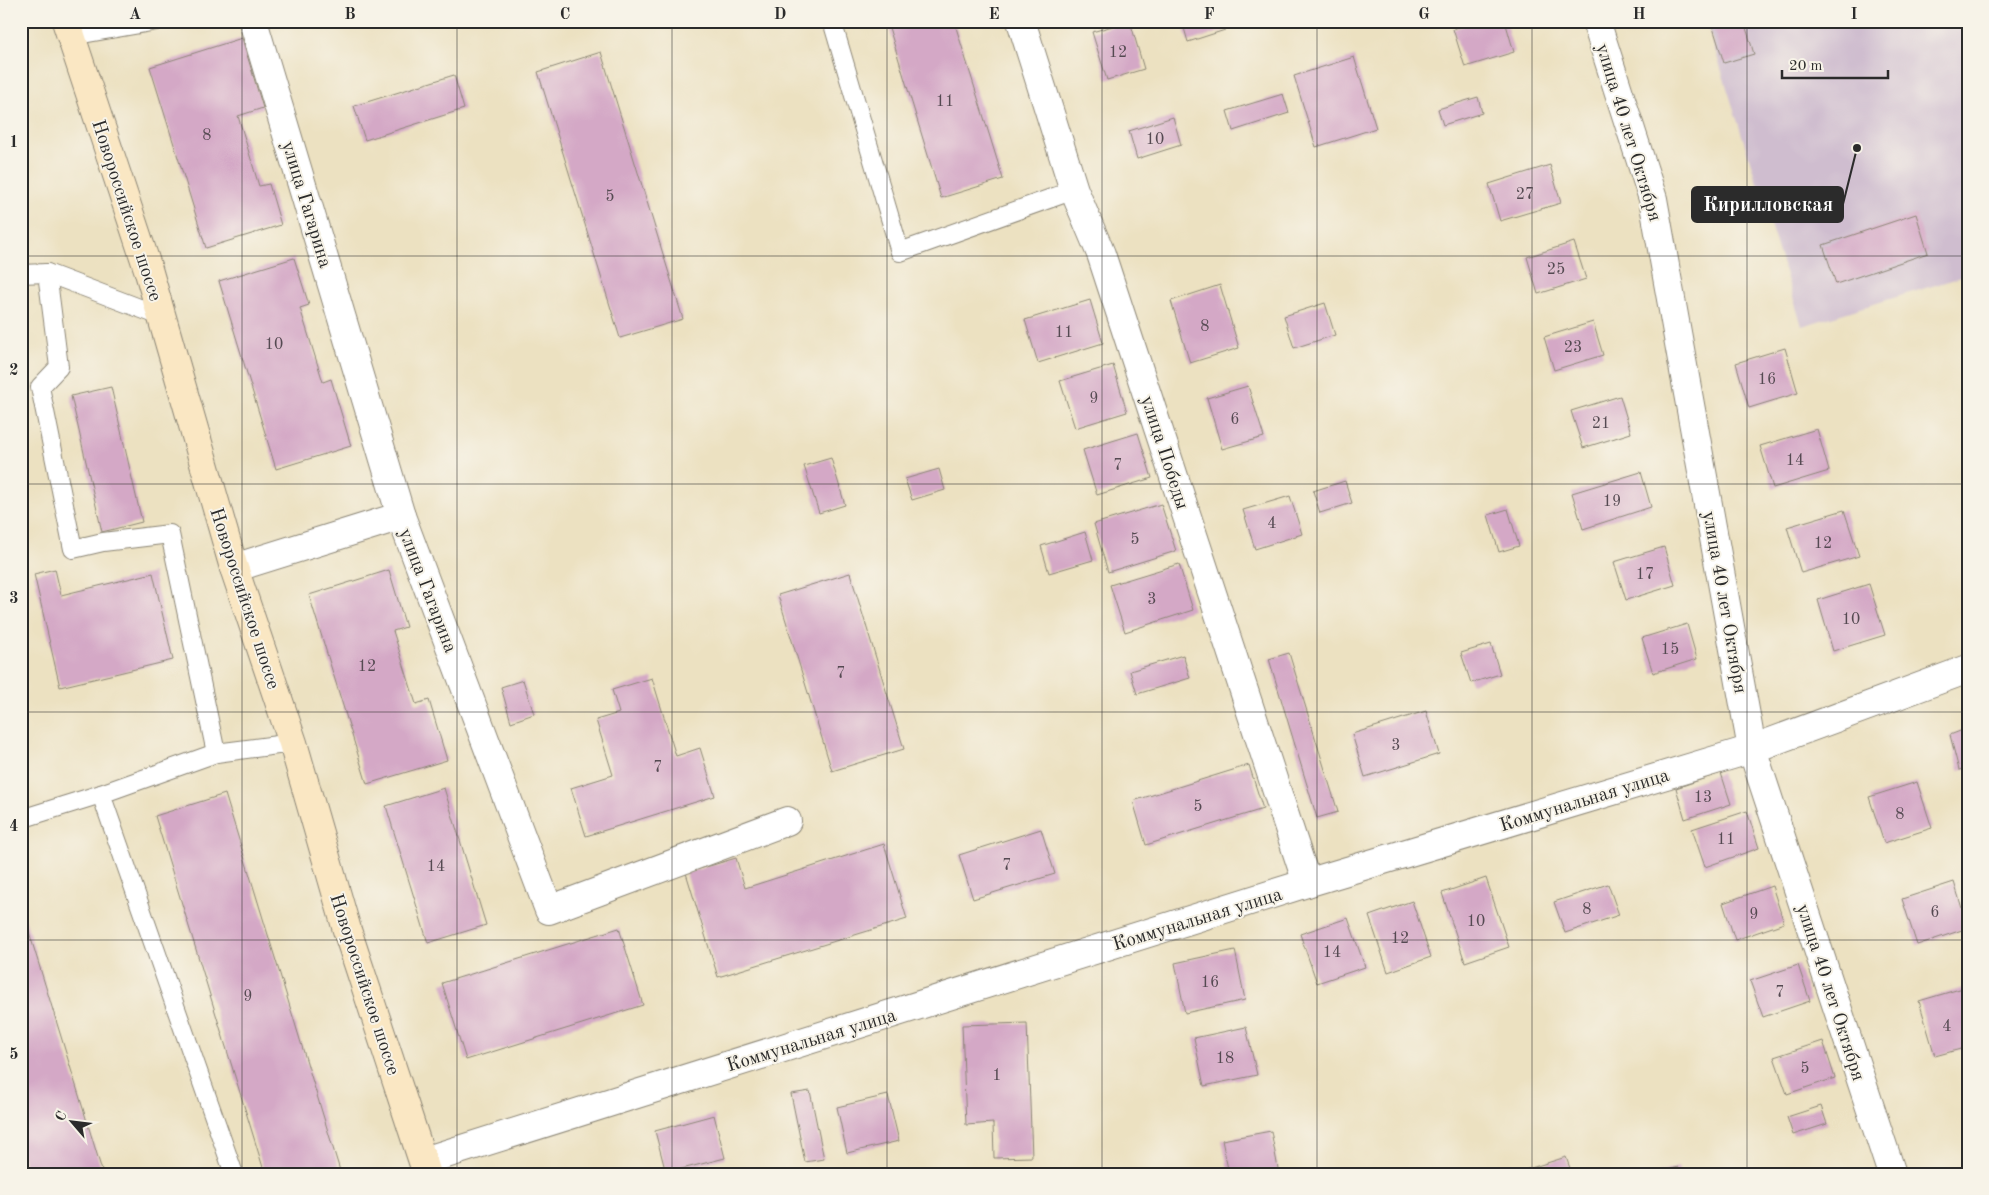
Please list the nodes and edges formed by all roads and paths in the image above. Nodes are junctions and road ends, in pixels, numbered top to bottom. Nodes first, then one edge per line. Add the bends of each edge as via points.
1 (157, 21) edge
2 (253, 21) edge
3 (832, 21) edge
4 (1021, 21) edge
5 (1596, 21) edge
6 (69, 28) edge
7 (1074, 190) junction
8 (47, 273) junction
9 (21, 274) edge
10 (163, 317) junction
11 (401, 516) junction
12 (234, 568) junction
13 (1968, 668) edge
14 (293, 743) junction
15 (1752, 749) junction
16 (216, 753) junction
17 (101, 794) junction
18 (21, 819) edge
19 (787, 821) dead end
20 (1307, 884) junction
21 (425, 1167) edge
22 (234, 1174) edge
23 (1892, 1174) edge

1 - 6 lane
2 - 11 street, улица Гагарина
3 - 7 lane via 900,252
4 - 7 street, улица Победы
5 - 15 street, улица 40 лет Октября via 1653,199
6 - 10 main road, Новороссийское шоссе
7 - 20 street, улица Победы via 1101,254
8 - 9 lane
8 - 10 lane
8 - 16 lane via 59,367 40,387 73,549 170,534
10 - 12 main road, Новороссийское шоссе
11 - 12 street
11 - 19 street, улица Гагарина via 549,910
12 - 14 main road, Новороссийское шоссе
13 - 15 street, Коммунальная улица
14 - 16 lane
14 - 21 main road, Новороссийское шоссе via 346,930
15 - 20 street, Коммунальная улица
15 - 23 street, улица 40 лет Октября
16 - 17 lane
17 - 18 lane
17 - 22 lane
20 - 21 street, Коммунальная улица

